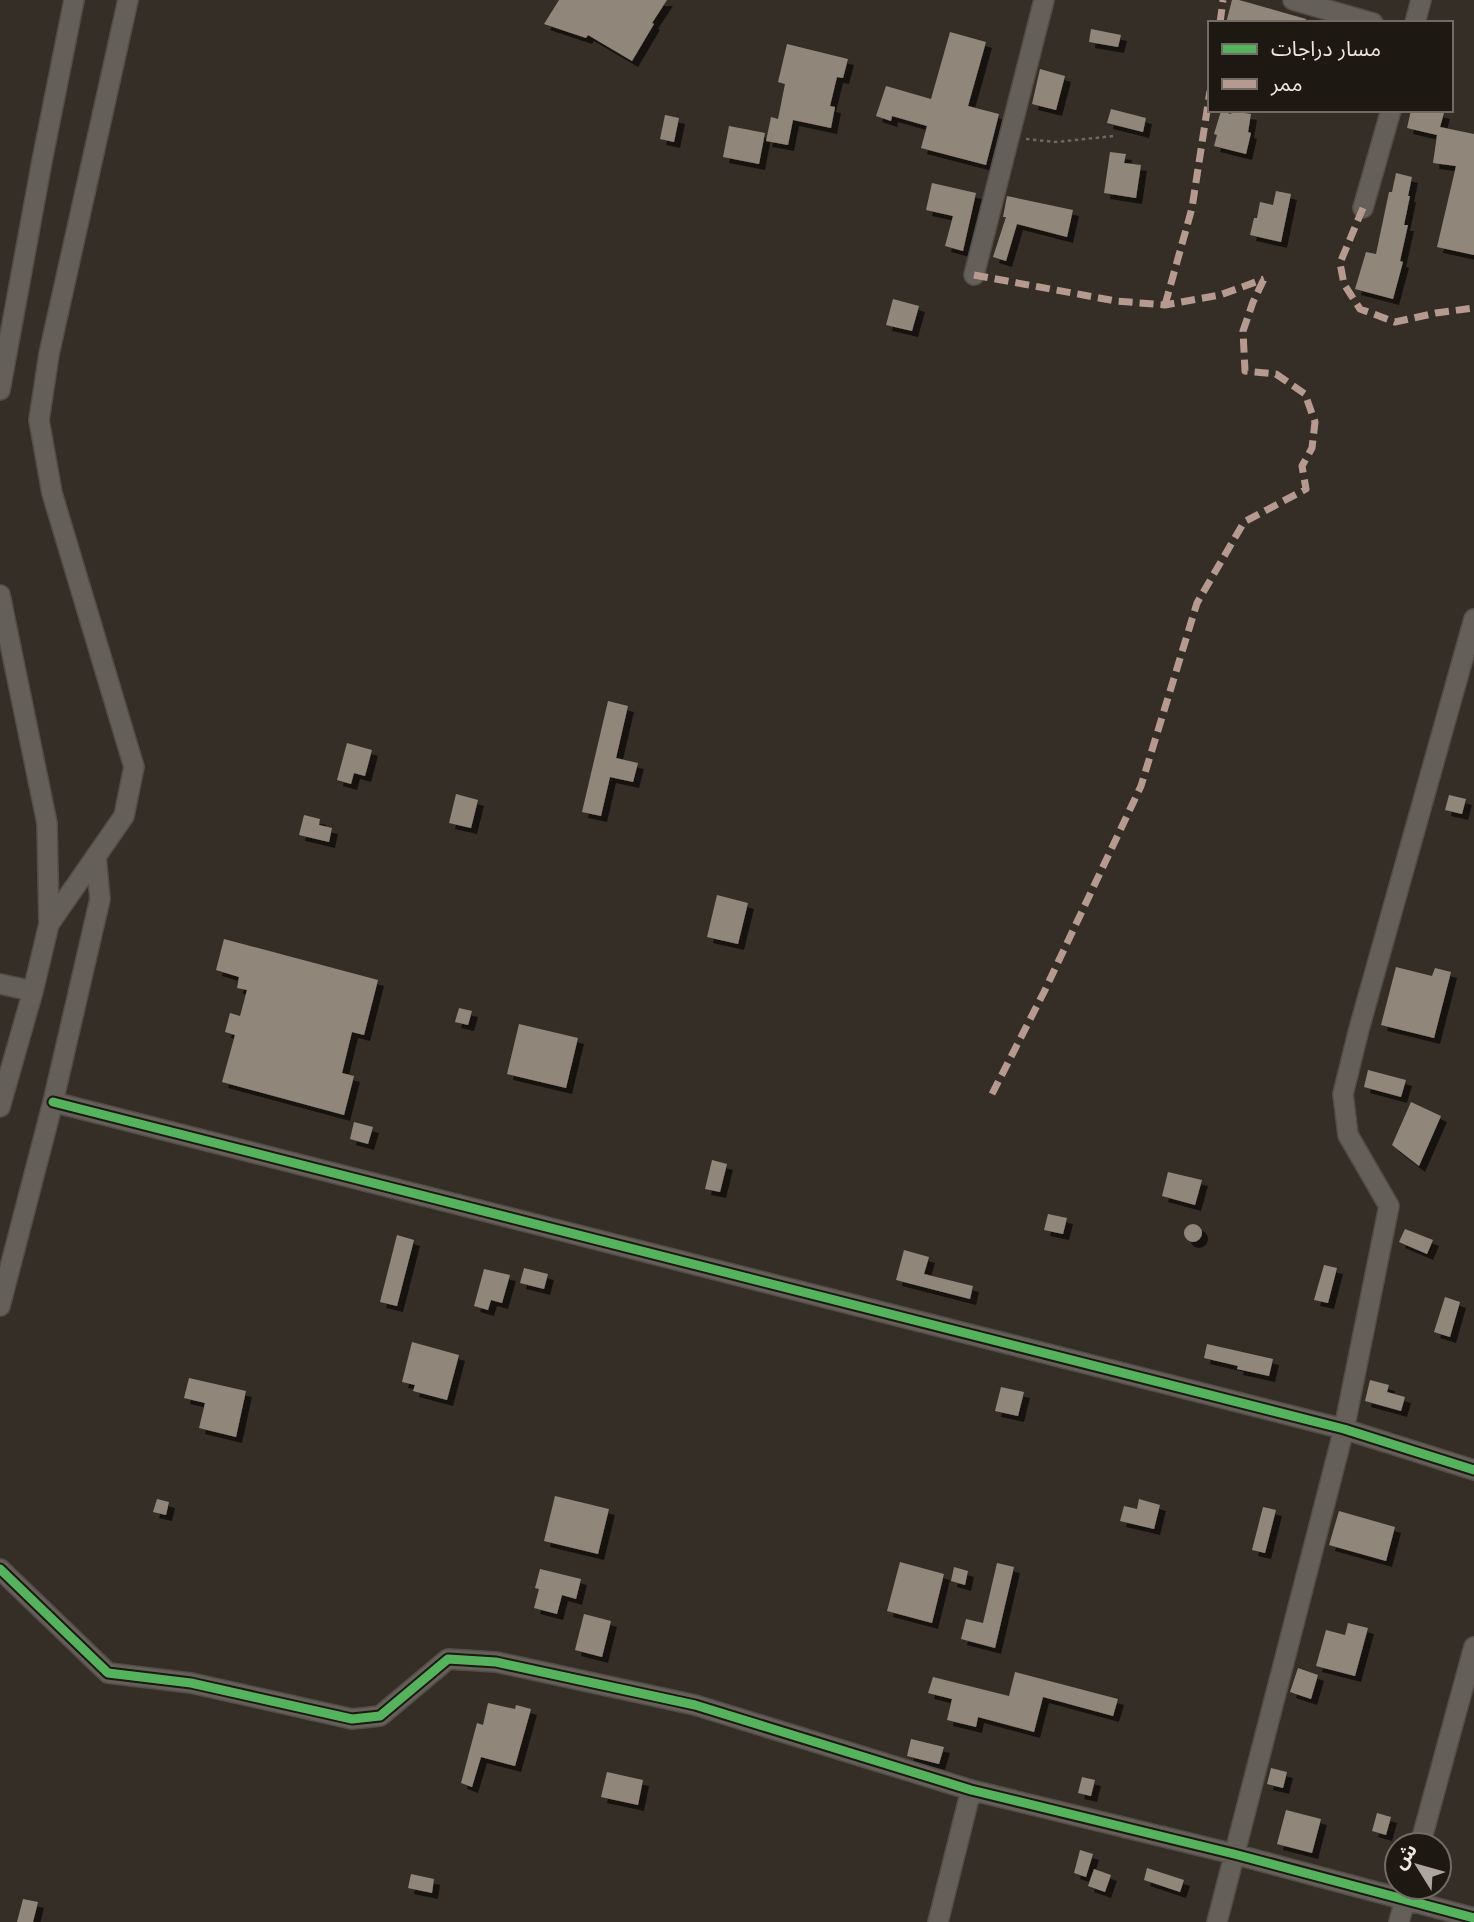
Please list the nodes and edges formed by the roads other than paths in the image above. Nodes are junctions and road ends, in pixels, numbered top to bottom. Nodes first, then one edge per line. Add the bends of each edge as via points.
1 (74, 0) edge
2 (128, 0) edge
3 (1044, 0) edge
4 (1293, 0) edge
5 (1421, 0) edge
6 (1366, 21) edge
7 (1416, 21) edge
8 (1390, 112) edge
9 (1363, 208) dead end
10 (974, 275) dead end
11 (0, 386) edge
12 (0, 596) edge
13 (1474, 619) edge
14 (96, 856) junction
15 (49, 924) junction
16 (0, 984) edge
17 (33, 991) junction
18 (52, 1102) junction
19 (0, 1107) edge
20 (0, 1306) edge
21 (1344, 1429) junction
22 (1474, 1469) edge
23 (0, 1569) edge
24 (1474, 1647) edge
25 (971, 1790) junction
26 (1424, 1831) edge
27 (1234, 1854) junction
28 (1383, 1888) edge
29 (1405, 1901) edge
30 (1428, 1901) edge
31 (1474, 1918) edge
32 (939, 1922) edge
33 (1217, 1922) edge
34 (1399, 1922) edge

1 - 11 street
2 - 14 street via 49,355 39,420 52,493 134,766 124,816
3 - 10 street
4 - 6 street
5 - 7 street
8 - 9 street
12 - 15 street via 47,823
13 - 21 street via 1343,1094 1348,1135 1389,1206
14 - 15 street
14 - 18 street via 100,899
15 - 17 street
16 - 17 street
17 - 19 street
18 - 20 street
18 - 21 street
21 - 22 street
21 - 27 street
23 - 25 street via 108,1673 191,1683 352,1719 380,1716 447,1659 496,1662 695,1705
24 - 26 street
25 - 27 street
25 - 32 street
27 - 28 street
27 - 33 street
29 - 34 street
30 - 31 street

